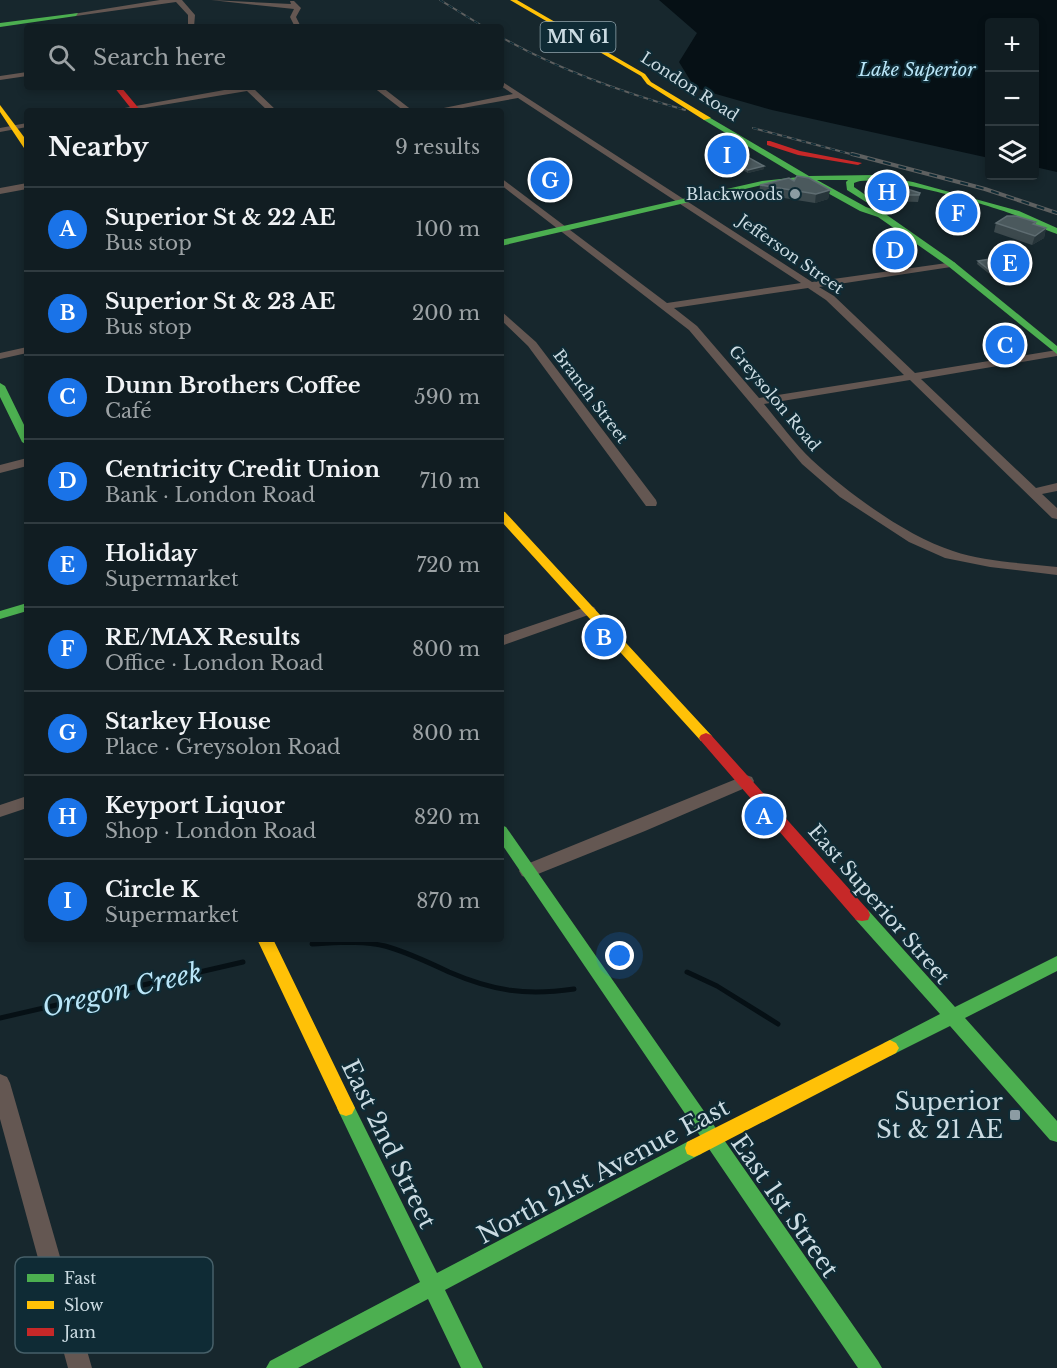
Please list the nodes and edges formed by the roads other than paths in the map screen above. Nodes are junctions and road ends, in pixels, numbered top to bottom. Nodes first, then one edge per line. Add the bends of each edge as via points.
1 (176, 0) edge
2 (214, 0) edge
3 (289, 0) edge
4 (513, 0) edge
5 (67, 1) edge
6 (297, 7) junction
7 (76, 14) junction
8 (81, 24) edge
9 (192, 24) edge
10 (296, 24) edge
11 (0, 25) edge
12 (24, 74) edge
13 (643, 75) junction
14 (0, 78) edge
15 (504, 85) edge
16 (119, 90) edge
17 (234, 90) edge
18 (253, 90) edge
19 (381, 90) edge
20 (520, 95) junction
21 (0, 107) edge
22 (134, 108) edge
23 (140, 108) edge
24 (270, 108) edge
25 (405, 108) edge
26 (449, 108) edge
27 (21, 126) edge
28 (0, 130) edge
29 (747, 133) junction
30 (811, 175) junction
31 (874, 177) junction
32 (927, 180) junction
33 (504, 183) edge
34 (24, 187) edge
35 (0, 191) edge
36 (682, 201) junction
37 (878, 210) junction
38 (1057, 222) edge
39 (563, 228) junction
40 (1057, 231) edge
41 (504, 242) edge
42 (951, 264) junction
43 (811, 285) junction
44 (667, 306) junction
45 (504, 317) edge
46 (24, 351) edge
47 (1057, 352) edge
48 (0, 356) edge
49 (912, 377) junction
50 (0, 386) edge
51 (757, 402) junction
52 (24, 436) edge
53 (24, 463) edge
54 (0, 469) edge
55 (1057, 487) edge
56 (1033, 492) junction
57 (651, 502) dead end
58 (1057, 515) edge
59 (504, 517) edge
60 (1057, 571) edge
61 (24, 607) edge
62 (589, 610) junction
63 (0, 615) edge
64 (504, 640) edge
65 (746, 781) junction
66 (24, 803) edge
67 (0, 811) edge
68 (504, 835) edge
69 (528, 871) junction
70 (266, 942) edge
71 (1057, 963) edge
72 (952, 1018) junction
73 (1, 1083) edge
74 (1057, 1134) edge
75 (711, 1139) junction
76 (49, 1257) edge
77 (433, 1286) junction
78 (76, 1353) edge
79 (80, 1368) edge
80 (277, 1368) edge
81 (472, 1368) edge
82 (871, 1368) edge

1 - 7 street
1 - 9 street via 191,12
2 - 6 street
3 - 6 street
4 - 13 main road, London Road / MN 61
5 - 7 main road
6 - 10 street via 293,19
7 - 8 main road
7 - 11 main road
12 - 14 street
13 - 29 main road, MN 61
13 - 30 main road, London Road / MN 61 via 649,83
15 - 20 street, Jefferson Street
16 - 22 main road
17 - 23 street
18 - 24 street
19 - 25 street
20 - 26 street
20 - 36 street, Jefferson Street
21 - 27 main road
27 - 28 street
29 - 30 main road, London Road / MN 61
29 - 32 main road via 798,153
30 - 31 main road
30 - 32 main road via 866,171
30 - 36 main road via 770,179
30 - 37 main road, London Road
31 - 37 main road via 857,178 850,182 850,188
31 - 40 main road via 952,193
32 - 38 main road
33 - 39 street, Greysolon Road
34 - 35 street
36 - 39 main road
36 - 43 street, Jefferson Street
37 - 42 main road, London Road
39 - 41 main road
39 - 44 street, Greysolon Road
42 - 43 street
42 - 47 main road, London Road
43 - 44 street
43 - 49 street, Jefferson Street via 830,298
44 - 51 street, Greysolon Road via 699,334
45 - 57 street, Branch Street via 532,344
46 - 48 street
47 - 49 street
49 - 51 street
49 - 56 street, Jefferson Street
50 - 52 main road
51 - 60 street, Greysolon Road via 802,457 828,481 923,544 977,561
53 - 54 street
55 - 56 street
56 - 58 street, Jefferson Street
59 - 62 main road, East Superior Street
61 - 63 main road
62 - 64 street
62 - 65 main road, East Superior Street
65 - 69 street
65 - 72 main road, East Superior Street
66 - 67 street
68 - 69 main road, East 1st Street
69 - 75 main road, East 1st Street
70 - 77 main road, East 2nd Street
71 - 72 main road, North 21st Avenue East
72 - 74 main road, East Superior Street
72 - 75 main road, North 21st Avenue East
73 - 76 street
75 - 77 main road, North 21st Avenue East
75 - 82 main road, East 1st Street
77 - 80 main road, North 21st Avenue East
77 - 81 main road, East 2nd Street
78 - 79 street

